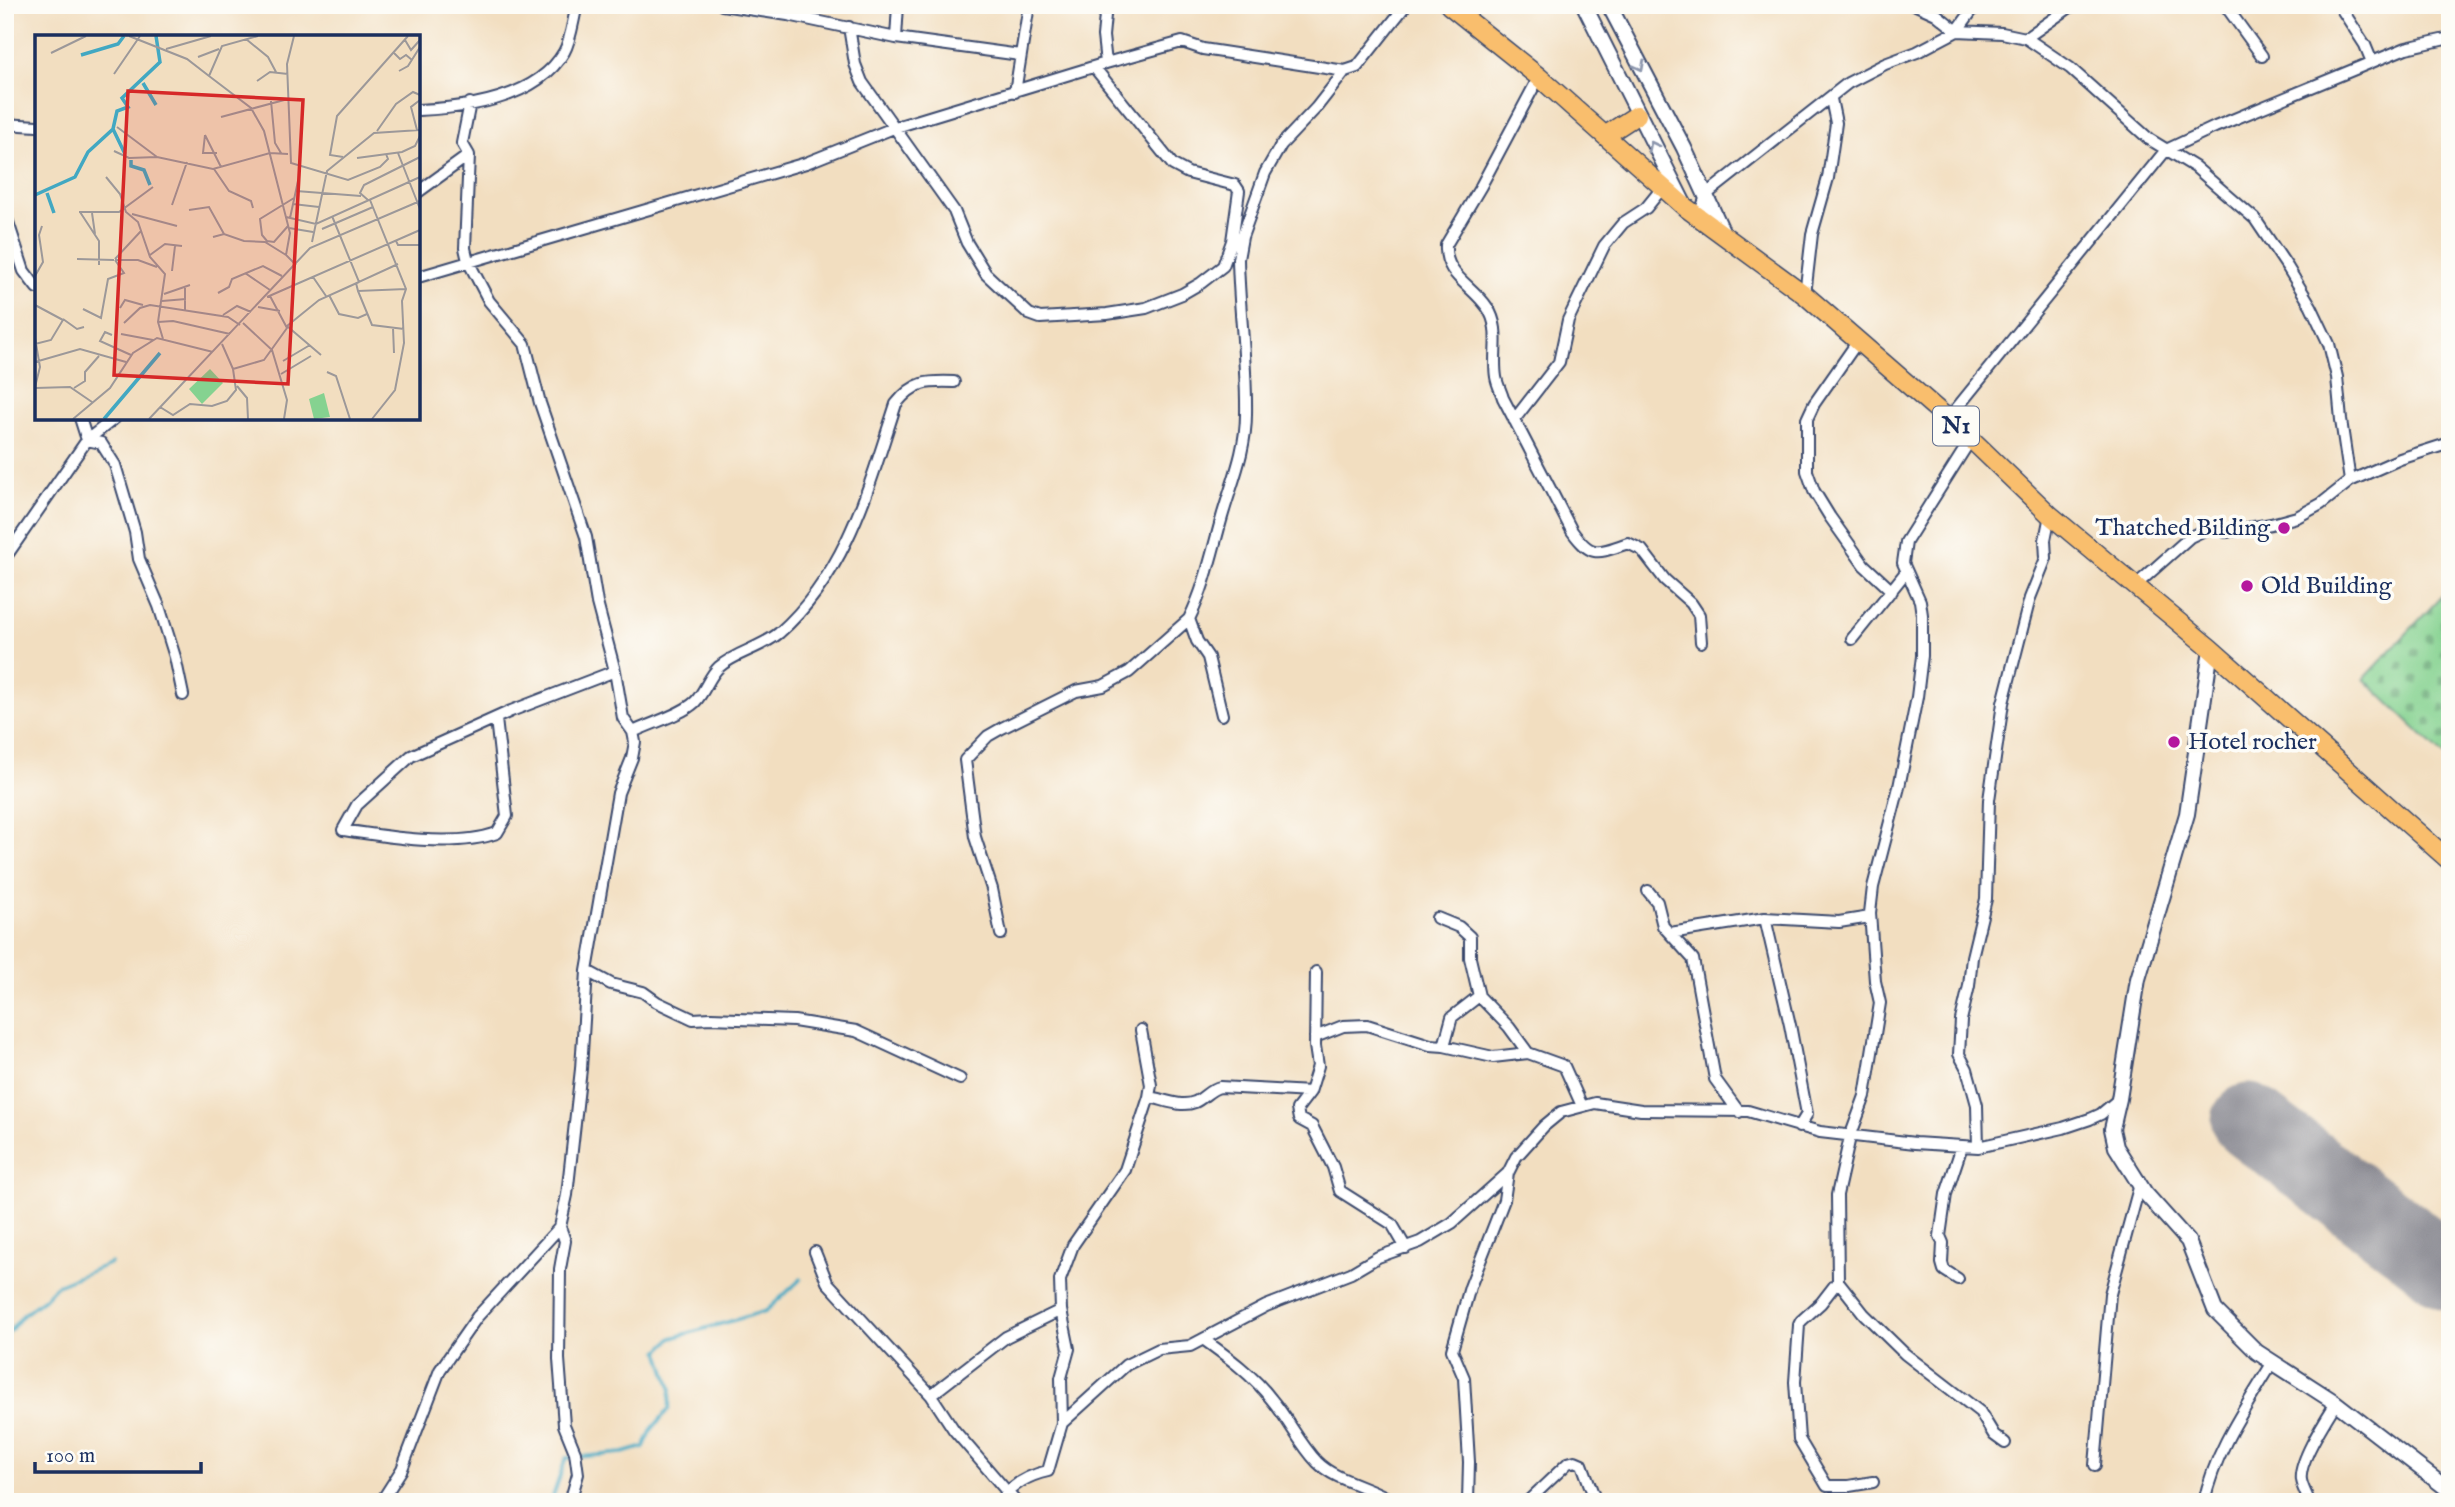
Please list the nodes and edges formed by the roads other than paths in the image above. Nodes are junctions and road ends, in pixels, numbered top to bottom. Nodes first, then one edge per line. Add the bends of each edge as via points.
1 (577, 5) edge
2 (722, 5) edge
3 (898, 5) edge
4 (1029, 5) edge
5 (1106, 5) edge
6 (1406, 5) edge
7 (1449, 5) edge
8 (1584, 5) edge
9 (1609, 5) edge
10 (1916, 5) edge
11 (1976, 5) edge
12 (2073, 5) edge
13 (2225, 5) edge
14 (2339, 5) edge
15 (789, 10) edge
16 (1937, 10) edge
17 (849, 27) junction
18 (1957, 31) junction
19 (897, 38) junction
20 (2026, 38) junction
21 (2450, 38) edge
22 (1020, 55) junction
23 (2262, 55) dead end
24 (2372, 62) junction
25 (1106, 63) junction
26 (1094, 67) junction
27 (1345, 71) junction
28 (1538, 78) junction
29 (1015, 92) junction
30 (1831, 99) junction
31 (470, 103) junction
32 (420, 110) edge
33 (1637, 115) junction
34 (5, 124) edge
35 (35, 126) edge
36 (896, 127) junction
37 (1606, 135) junction
38 (2166, 150) junction
39 (469, 155) junction
40 (1663, 187) junction
41 (420, 191) edge
42 (1707, 194) junction
43 (1691, 212) junction
44 (5, 213) edge
45 (1726, 239) junction
46 (468, 261) junction
47 (35, 269) edge
48 (24, 271) junction
49 (420, 276) edge
50 (35, 285) edge
51 (1805, 295) junction
52 (1858, 341) junction
53 (954, 382) dead end
54 (1948, 419) junction
55 (81, 420) edge
56 (112, 420) edge
57 (1514, 420) junction
58 (1971, 439) junction
59 (87, 440) junction
60 (2450, 443) edge
61 (2350, 481) junction
62 (2050, 515) junction
63 (5, 558) edge
64 (1906, 572) junction
65 (2135, 586) junction
66 (1892, 591) junction
67 (1189, 619) junction
68 (1852, 639) dead end
69 (1701, 642) dead end
70 (2211, 649) junction
71 (615, 671) junction
72 (183, 695) dead end
73 (1222, 715) dead end
74 (496, 719) junction
75 (633, 732) junction
76 (2450, 861) edge
77 (1648, 891) dead end
78 (1870, 917) junction
79 (1437, 918) dead end
80 (1765, 918) junction
81 (1670, 933) junction
82 (1001, 934) dead end
83 (587, 971) junction
84 (1316, 972) dead end
85 (1479, 996) junction
86 (1141, 1030) dead end
87 (1315, 1037) junction
88 (1444, 1045) junction
89 (1528, 1053) junction
90 (960, 1079) dead end
91 (1310, 1092) junction
92 (1149, 1097) junction
93 (2119, 1099) junction
94 (1583, 1106) junction
95 (1739, 1112) junction
96 (1799, 1127) junction
97 (1850, 1137) junction
98 (1962, 1146) junction
99 (1978, 1147) junction
100 (1508, 1173) junction
101 (2140, 1184) junction
102 (560, 1227) junction
103 (1406, 1248) junction
104 (815, 1252) dead end
105 (1958, 1279) dead end
106 (1839, 1281) junction
107 (1061, 1310) junction
108 (1203, 1339) junction
109 (2273, 1362) junction
110 (931, 1395) junction
111 (2336, 1403) junction
112 (1062, 1423) junction
113 (2006, 1443) dead end
114 (2095, 1465) dead end
115 (1873, 1482) dead end
116 (2450, 1491) edge
117 (1004, 1496) edge
118 (381, 1502) edge
119 (569, 1502) edge
120 (1016, 1502) edge
121 (1394, 1502) edge
122 (1468, 1502) edge
123 (1527, 1502) edge
124 (1596, 1502) edge
125 (2204, 1502) edge
126 (2309, 1502) edge

1 - 31 street via 565,52 547,72 518,93
2 - 15 street
3 - 19 street
4 - 22 street
5 - 25 street
6 - 27 street via 1357,67
7 - 28 highway, N1
8 - 33 street
9 -> 42 street
10 - 16 street
11 - 18 street
12 - 20 street
13 - 23 street
14 - 24 street
15 - 17 street
16 - 18 street
17 - 19 street
17 - 36 street via 862,82
18 - 20 street
18 - 30 street via 1848,83
19 - 22 street
20 - 38 street via 2070,68
21 - 24 street
22 - 29 street
24 - 38 street
25 - 26 street
25 - 27 street via 1182,42
26 - 29 street
26 - 36 street via 1173,165 1235,185 1239,191 1232,241 1223,266 1182,294 1146,309 1040,318 1029,314 986,274 954,211
27 - 67 street via 1281,145 1265,173 1242,237 1238,259 1244,440 1202,590
28 - 37 highway, N1
28 - 57 street via 1446,244 1445,256 1487,307 1496,326 1496,377
29 - 36 street
30 - 42 street
30 - 51 street via 1836,123 1828,178 1812,234
31 - 32 street
31 - 39 street via 462,143
33 - 37 highway
43 -> 33 street
34 - 35 street
36 - 46 street via 806,163
37 - 40 highway, N1
38 - 54 street
38 - 61 street via 2196,167 2255,219 2311,306 2329,344 2337,377
39 - 41 street
39 - 46 street
40 - 43 highway, N1
40 - 57 street via 1604,246 1568,320 1559,362
42 - 43 street
42 - 45 street
43 - 45 highway, N1
44 - 48 street
45 - 51 highway, N1
46 - 49 street
46 - 71 street via 489,301 525,344 586,537
47 - 48 street
48 - 50 street
51 - 52 highway, N1
52 - 54 highway, N1
52 - 66 street via 1807,419 1807,471 1830,517 1864,565
53 - 75 street via 928,381 906,391 896,404 866,499 816,594 779,633 718,668 688,708
54 - 58 highway, N1
55 - 59 street
56 - 59 street
57 - 69 street via 1583,546 1601,552 1628,543 1642,550 1699,615
58 - 62 highway, N1
58 - 64 street via 1906,542
59 - 63 street
59 - 72 street via 101,443 115,465 139,559 159,606
60 - 61 street
61 - 65 street via 2321,505 2297,517 2226,532 2211,527 2190,537
62 - 65 highway, N1
62 - 99 street via 2046,558 2030,598 2003,703 1989,800 1986,899 1961,1020 1959,1054 1977,1105
64 - 66 street
64 - 78 street via 1920,601 1922,656
65 - 70 highway, N1
66 - 68 street
67 - 73 street via 1208,657
67 - 82 street via 1129,672 1076,691 1002,728 965,760 975,837
70 - 76 highway, N1
70 - 93 street via 2187,814 2138,979
71 - 74 street
71 - 75 street via 623,718
74 - 74 street via 411,756 357,805 343,830 459,841 497,833 507,817
75 - 83 street via 634,751 618,793
77 - 81 street
78 - 80 street via 1839,922
78 - 97 street via 1880,1003 1865,1096
79 - 85 street via 1469,937
80 - 81 street
80 - 96 street via 1807,1114
81 - 95 street via 1693,959 1715,1079
83 - 90 street via 611,984 643,992 693,1019 794,1021 856,1031
83 - 102 street via 581,1069
84 - 87 street
85 - 88 street via 1452,1017
85 - 89 street
86 - 92 street
87 - 88 street via 1343,1026 1367,1025 1430,1045
87 - 91 street via 1318,1066
88 - 89 street via 1493,1057
89 - 94 street via 1564,1066
91 - 92 street via 1220,1087 1186,1104
91 - 103 street via 1297,1109 1300,1119 1312,1126 1340,1191 1392,1224
92 - 107 street via 1125,1170 1070,1251 1060,1280
93 - 99 street via 2090,1119
93 - 101 street via 2112,1129 2116,1147
94 - 95 street
94 - 100 street via 1561,1112 1544,1126
95 - 96 street via 1753,1111
96 - 97 street
97 - 98 street
97 - 106 street via 1837,1195
98 - 99 street
98 - 105 street via 1946,1194 1940,1236 1944,1270
100 - 103 street via 1452,1223
100 - 122 street via 1504,1200 1470,1287 1452,1350 1464,1378
101 - 109 street via 2188,1241 2215,1310
101 - 114 street via 2105,1325
102 - 118 street via 477,1317 440,1370 402,1469
102 - 119 street via 565,1241 560,1269 559,1359 564,1425 578,1474
103 - 108 street via 1266,1306
104 - 110 street via 827,1282
106 - 113 street via 1864,1314 1905,1354 1980,1412 1994,1435
106 - 115 street via 1799,1325 1795,1382 1799,1439 1827,1486
107 - 110 street via 1006,1336
107 - 112 street via 1069,1349 1061,1378
108 - 112 street via 1190,1346 1159,1349 1126,1365
108 - 121 street via 1239,1365 1271,1398 1319,1464
109 - 111 street
109 - 125 street via 2230,1432
110 - 117 street
111 - 116 street
111 - 126 street via 2302,1468 2300,1478
112 - 117 street via 1048,1471 1036,1473
117 - 120 street
123 - 124 street via 1575,1461 1581,1464

